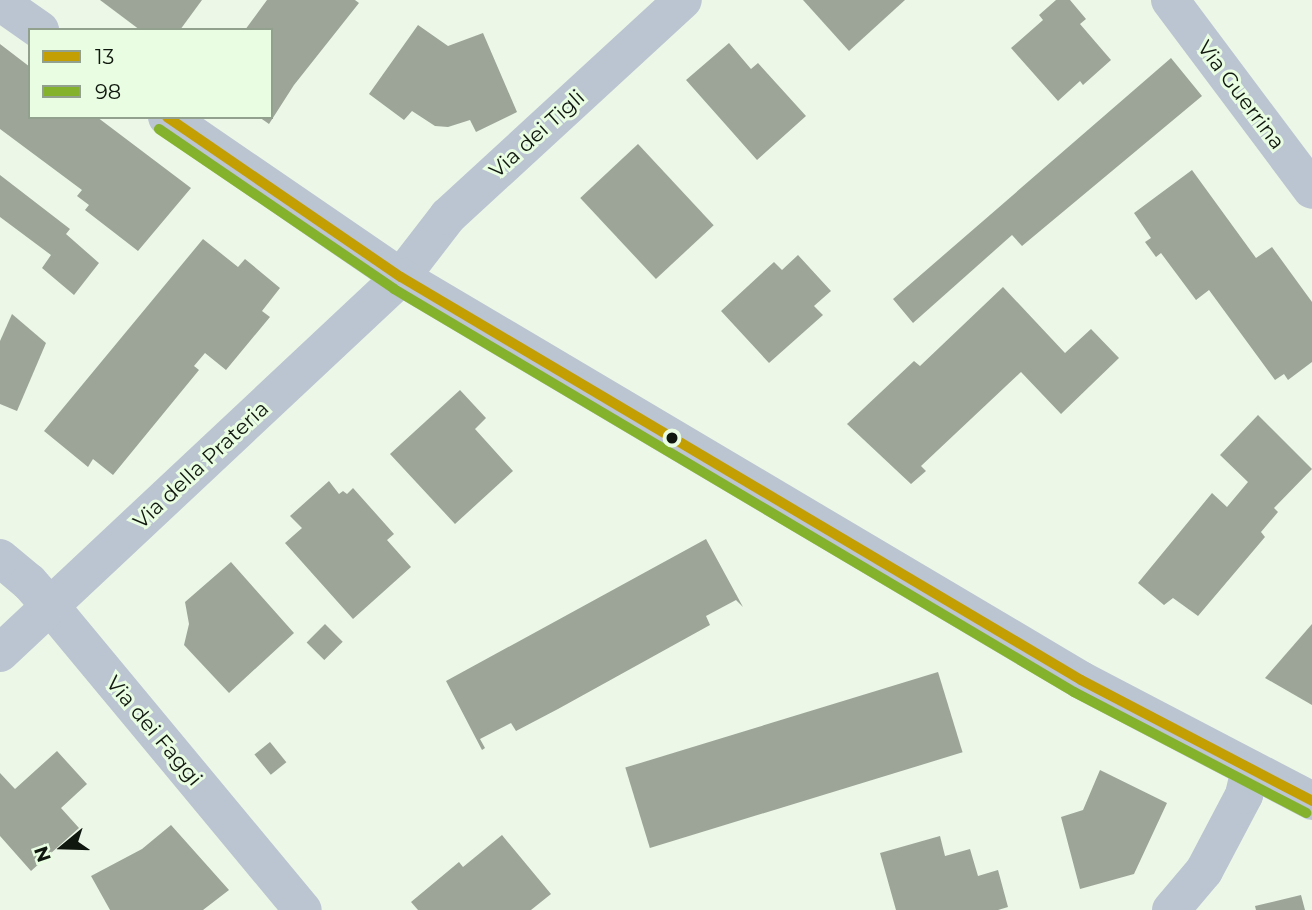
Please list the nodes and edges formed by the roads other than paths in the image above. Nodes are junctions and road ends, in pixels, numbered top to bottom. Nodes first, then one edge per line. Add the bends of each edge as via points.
1 (683, 0) edge
2 (1170, 0) edge
3 (0, 2) edge
4 (37, 28) edge
5 (170, 119) edge
6 (1312, 190) edge
7 (401, 277) junction
8 (0, 558) edge
9 (51, 607) junction
10 (0, 653) edge
11 (1250, 769) junction
12 (1312, 801) edge
13 (303, 910) edge
14 (1171, 910) edge

1 - 7 street, Via dei Tigli via 448,216
2 - 6 street, Via Guerrina
3 - 4 street
5 - 7 street
7 - 9 street, Via della Prateria
7 - 11 street via 1081,680
8 - 9 street, Via dei Faggi
9 - 10 street, Via della Prateria
9 - 13 street, Via dei Faggi
11 - 12 street
11 - 14 street via 1244,795 1204,871

